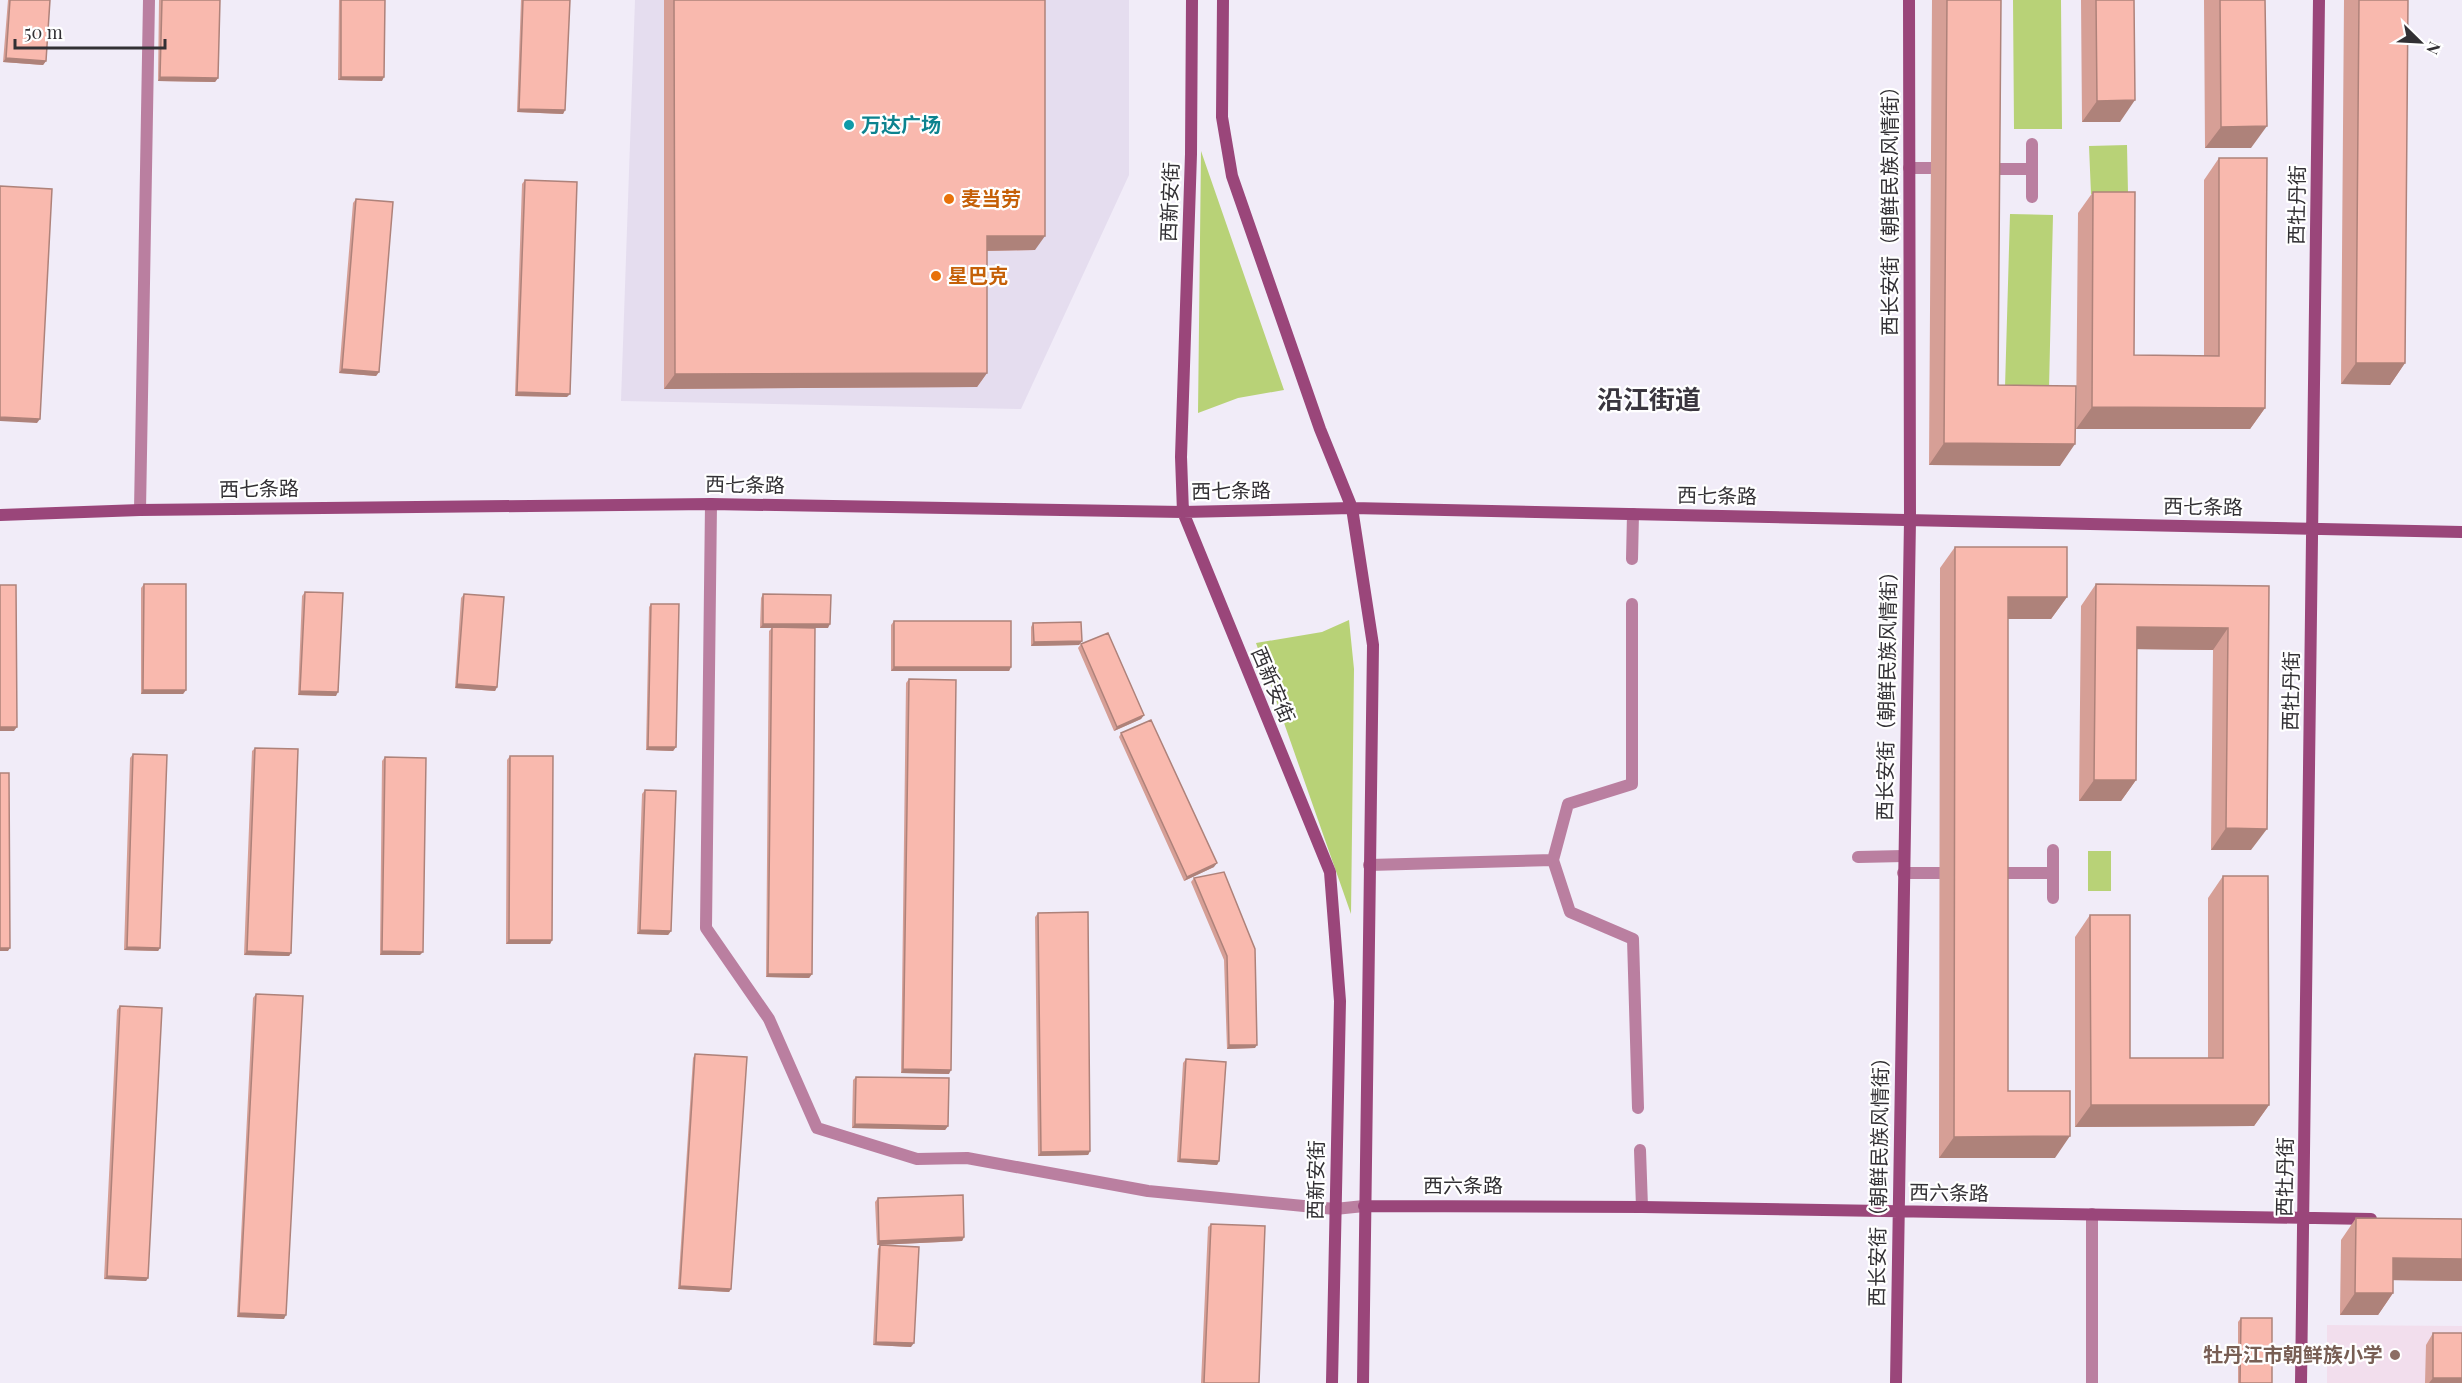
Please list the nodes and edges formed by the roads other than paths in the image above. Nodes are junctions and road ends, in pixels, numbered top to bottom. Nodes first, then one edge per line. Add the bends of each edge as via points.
1 (149, 0) edge
2 (1192, 0) edge
3 (1223, 0) edge
4 (1910, 0) edge
5 (2319, 0) edge
6 (2032, 144) dead end
7 (1909, 168) junction
8 (1933, 168) dead end
9 (1988, 169) edge
10 (2032, 169) junction
11 (2032, 197) dead end
12 (711, 504) junction
13 (1352, 508) junction
14 (140, 510) junction
15 (1183, 512) junction
16 (1633, 514) junction
17 (0, 515) edge
18 (1910, 520) junction
19 (2312, 529) junction
20 (2462, 532) edge
21 (1632, 559) dead end
22 (1632, 604) dead end
23 (2053, 850) dead end
24 (1904, 856) junction
25 (1858, 857) dead end
26 (1552, 860) junction
27 (1369, 865) junction
28 (1904, 873) junction
29 (2053, 873) junction
30 (2053, 898) dead end
31 (1638, 1108) dead end
32 (1640, 1150) dead end
33 (1364, 1206) junction
34 (1642, 1207) junction
35 (1335, 1209) junction
36 (1898, 1211) junction
37 (2092, 1214) junction
38 (2304, 1218) junction
39 (2383, 1219) edge
40 (1332, 1383) edge
41 (1363, 1383) edge
42 (1896, 1383) edge
43 (2092, 1383) edge
44 (2301, 1383) edge

1 - 14 street
2 - 15 street, 西新安街
3 - 13 street via 1222,117 1233,176 1320,429
4 - 7 street, 西长安街（朝鲜民族风情街）
5 - 19 street, 西牡丹街
6 - 10 street
7 - 8 street
7 - 18 street, 西长安街（朝鲜民族风情街）
9 - 10 street
10 - 11 street
12 - 14 street, 西七条路
12 - 15 street, 西七条路
12 - 35 street via 706,928 769,1019 817,1128 917,1159 967,1158 1148,1191
13 - 15 street, 西七条路
13 - 16 street, 西七条路
13 - 27 street via 1373,645
14 - 17 street, 西七条路
15 - 35 street, 西新安街 via 1330,872 1340,1001
16 - 18 street, 西七条路
16 - 21 street
18 - 19 street, 西七条路
18 - 24 street, 西长安街（朝鲜民族风情街）
19 - 20 street, 西七条路
19 - 38 street, 西牡丹街
22 - 26 street via 1632,784 1568,804
23 - 29 street
24 - 25 street
24 - 28 street, 西长安街（朝鲜民族风情街）
26 - 27 street
26 - 31 street via 1570,912 1633,939
27 - 33 street
28 - 29 street
28 - 36 street, 西长安街（朝鲜民族风情街）
29 - 30 street
32 - 34 street
33 - 34 street, 西六条路
33 - 35 street
33 - 41 street
34 - 36 street, 西六条路
35 - 40 street, 西新安街
36 - 37 street, 西六条路
36 - 42 street, 西长安街（朝鲜民族风情街）
37 - 38 street, 西六条路
37 - 43 street
38 - 39 street, 西六条路
38 - 44 street, 西牡丹街

